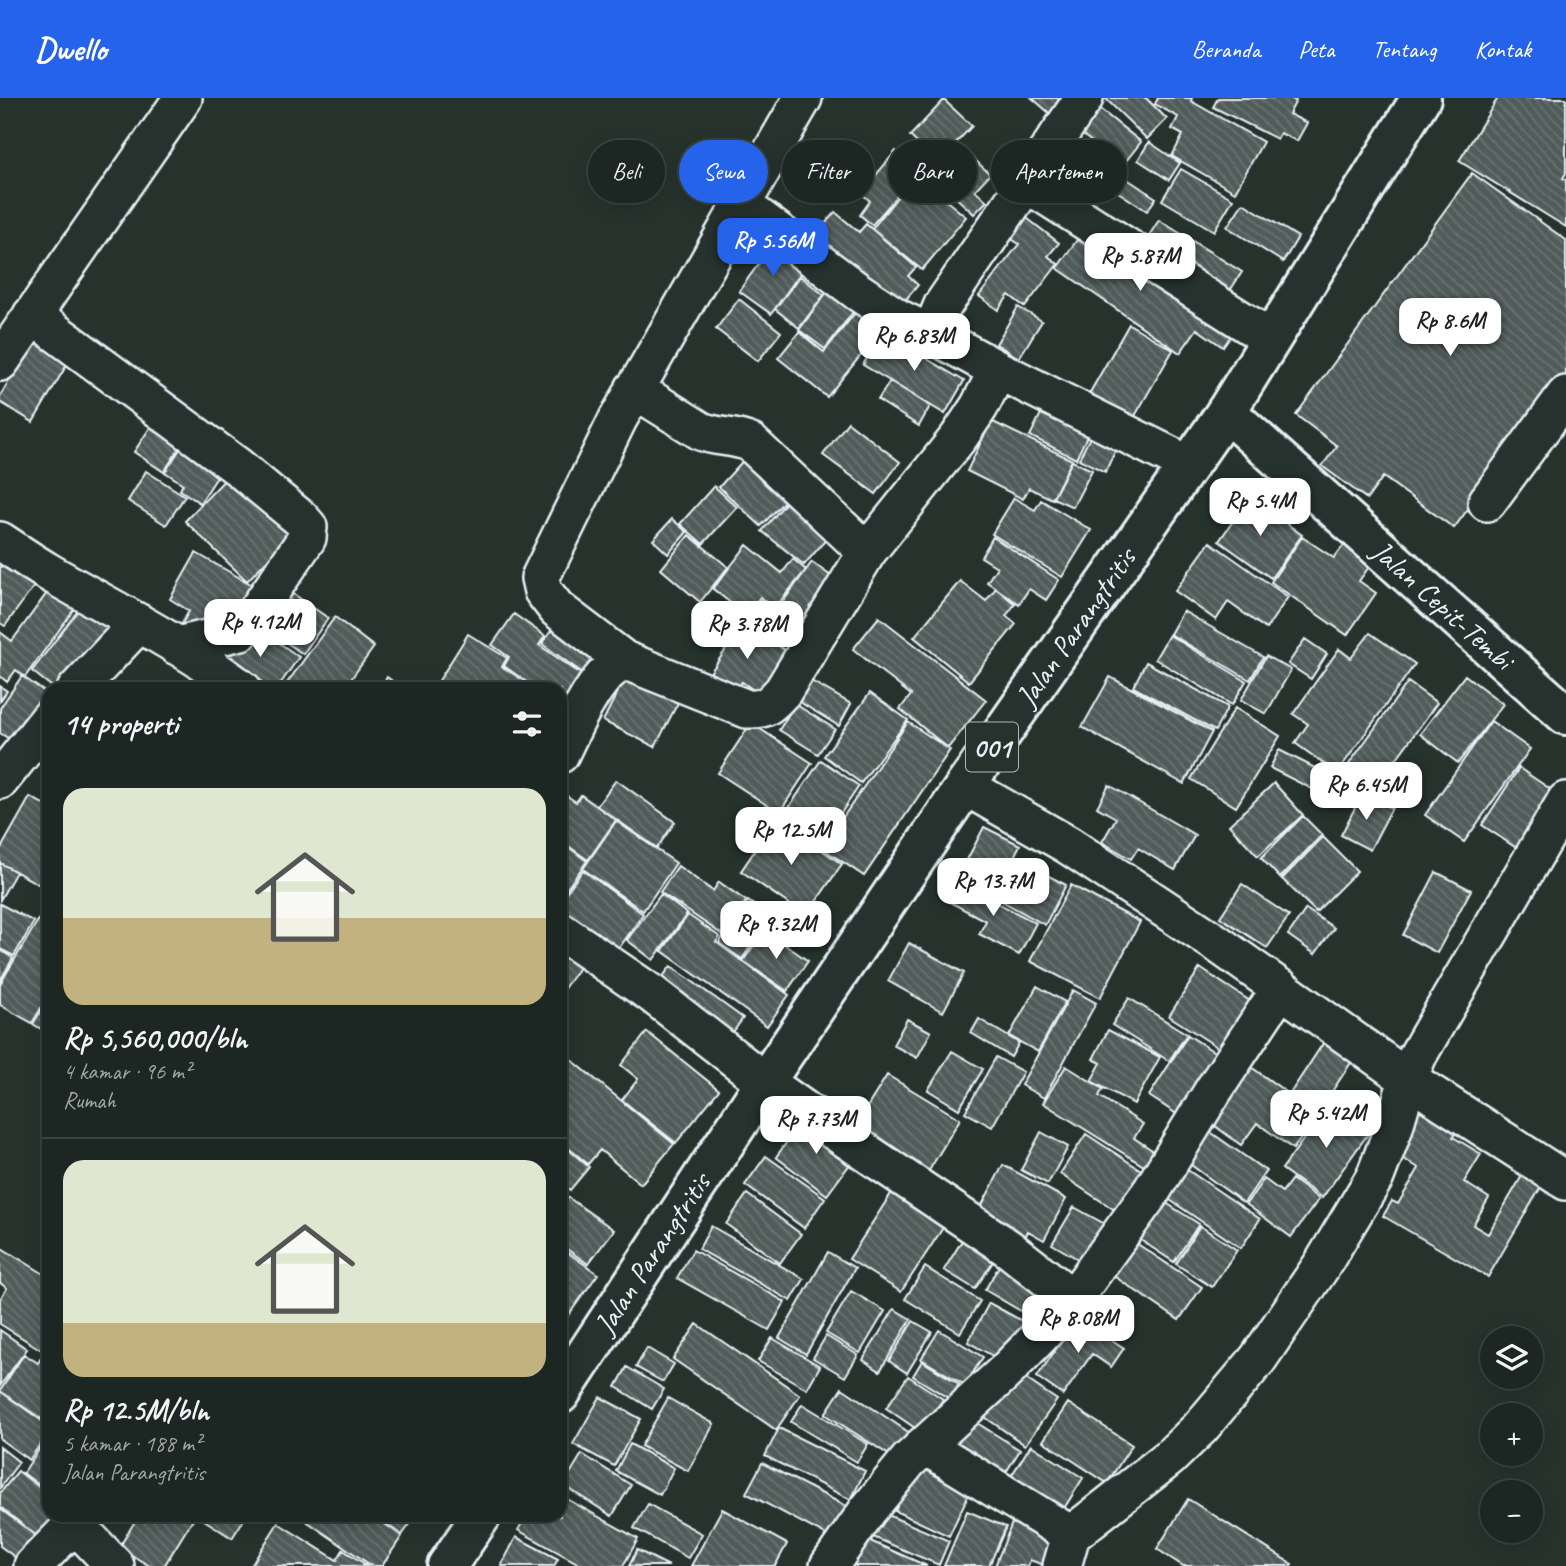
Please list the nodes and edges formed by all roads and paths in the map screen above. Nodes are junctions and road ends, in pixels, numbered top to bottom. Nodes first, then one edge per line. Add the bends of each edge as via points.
1 (183, 98) edge
2 (803, 98) edge
3 (1084, 98) edge
4 (1421, 98) edge
5 (1055, 140) edge
6 (1012, 203) edge
7 (1057, 203) edge
8 (741, 204) junction
9 (32, 315) junction
10 (1271, 339) junction
11 (947, 342) junction
12 (0, 362) edge
13 (998, 370) junction
14 (634, 389) junction
15 (1566, 395) edge
16 (1227, 412) junction
17 (1189, 465) junction
18 (1487, 502) dead end
19 (0, 541) edge
20 (867, 552) junction
21 (139, 623) junction
22 (177, 646) junction
23 (624, 660) junction
24 (84, 682) edge
25 (232, 682) edge
26 (1566, 715) edge
27 (42, 728) edge
28 (567, 740) edge
29 (0, 780) edge
30 (965, 786) junction
31 (1566, 801) edge
32 (567, 936) edge
33 (1281, 988) junction
34 (1408, 1079) junction
35 (765, 1082) junction
36 (1566, 1181) edge
37 (1073, 1299) junction
38 (567, 1383) edge
39 (924, 1445) junction
40 (75, 1522) edge
41 (80, 1522) edge
42 (477, 1522) edge
43 (1066, 1550) edge
44 (33, 1566) edge
45 (115, 1566) edge
46 (447, 1566) edge
47 (829, 1566) edge

1 - 9 street
2 - 8 street
3 - 5 street
4 - 10 main road, Jalan Parangtritis / 001
6 - 11 street via 943,305 937,319
7 - 10 street
8 - 11 street via 895,317
8 - 14 street
9 - 12 street
9 - 22 street via 238,467 308,527 307,538 241,631
10 - 16 main road, Jalan Parangtritis / 001
11 - 13 street
13 - 17 street
13 - 20 street via 959,437
14 - 20 street via 701,431 751,443
14 - 23 street via 540,578 557,608
15 - 18 street
16 - 17 main road, Jalan Parangtritis / 001
16 - 26 main road, Jalan Cepit-Tembi
17 - 30 main road, Jalan Parangtritis / 001
19 - 21 street
20 - 23 street via 783,691 763,710 747,709
21 - 22 street
21 - 24 street
22 - 25 street
23 - 28 street via 597,687
27 - 29 street
30 - 33 street via 1068,845
30 - 35 main road, Jalan Parangtritis / 001
31 - 34 street via 1430,1033
32 - 35 street via 652,994
33 - 34 street
33 - 37 street via 1151,1192
34 - 36 street
34 - 43 street via 1375,1177 1258,1359 1200,1428
35 - 37 street via 1008,1248
35 - 38 main road, Jalan Parangtritis / 001
37 - 39 street via 1005,1372
39 - 43 street
39 - 47 street via 868,1510
40 - 44 street
41 - 45 street
42 - 46 main road

